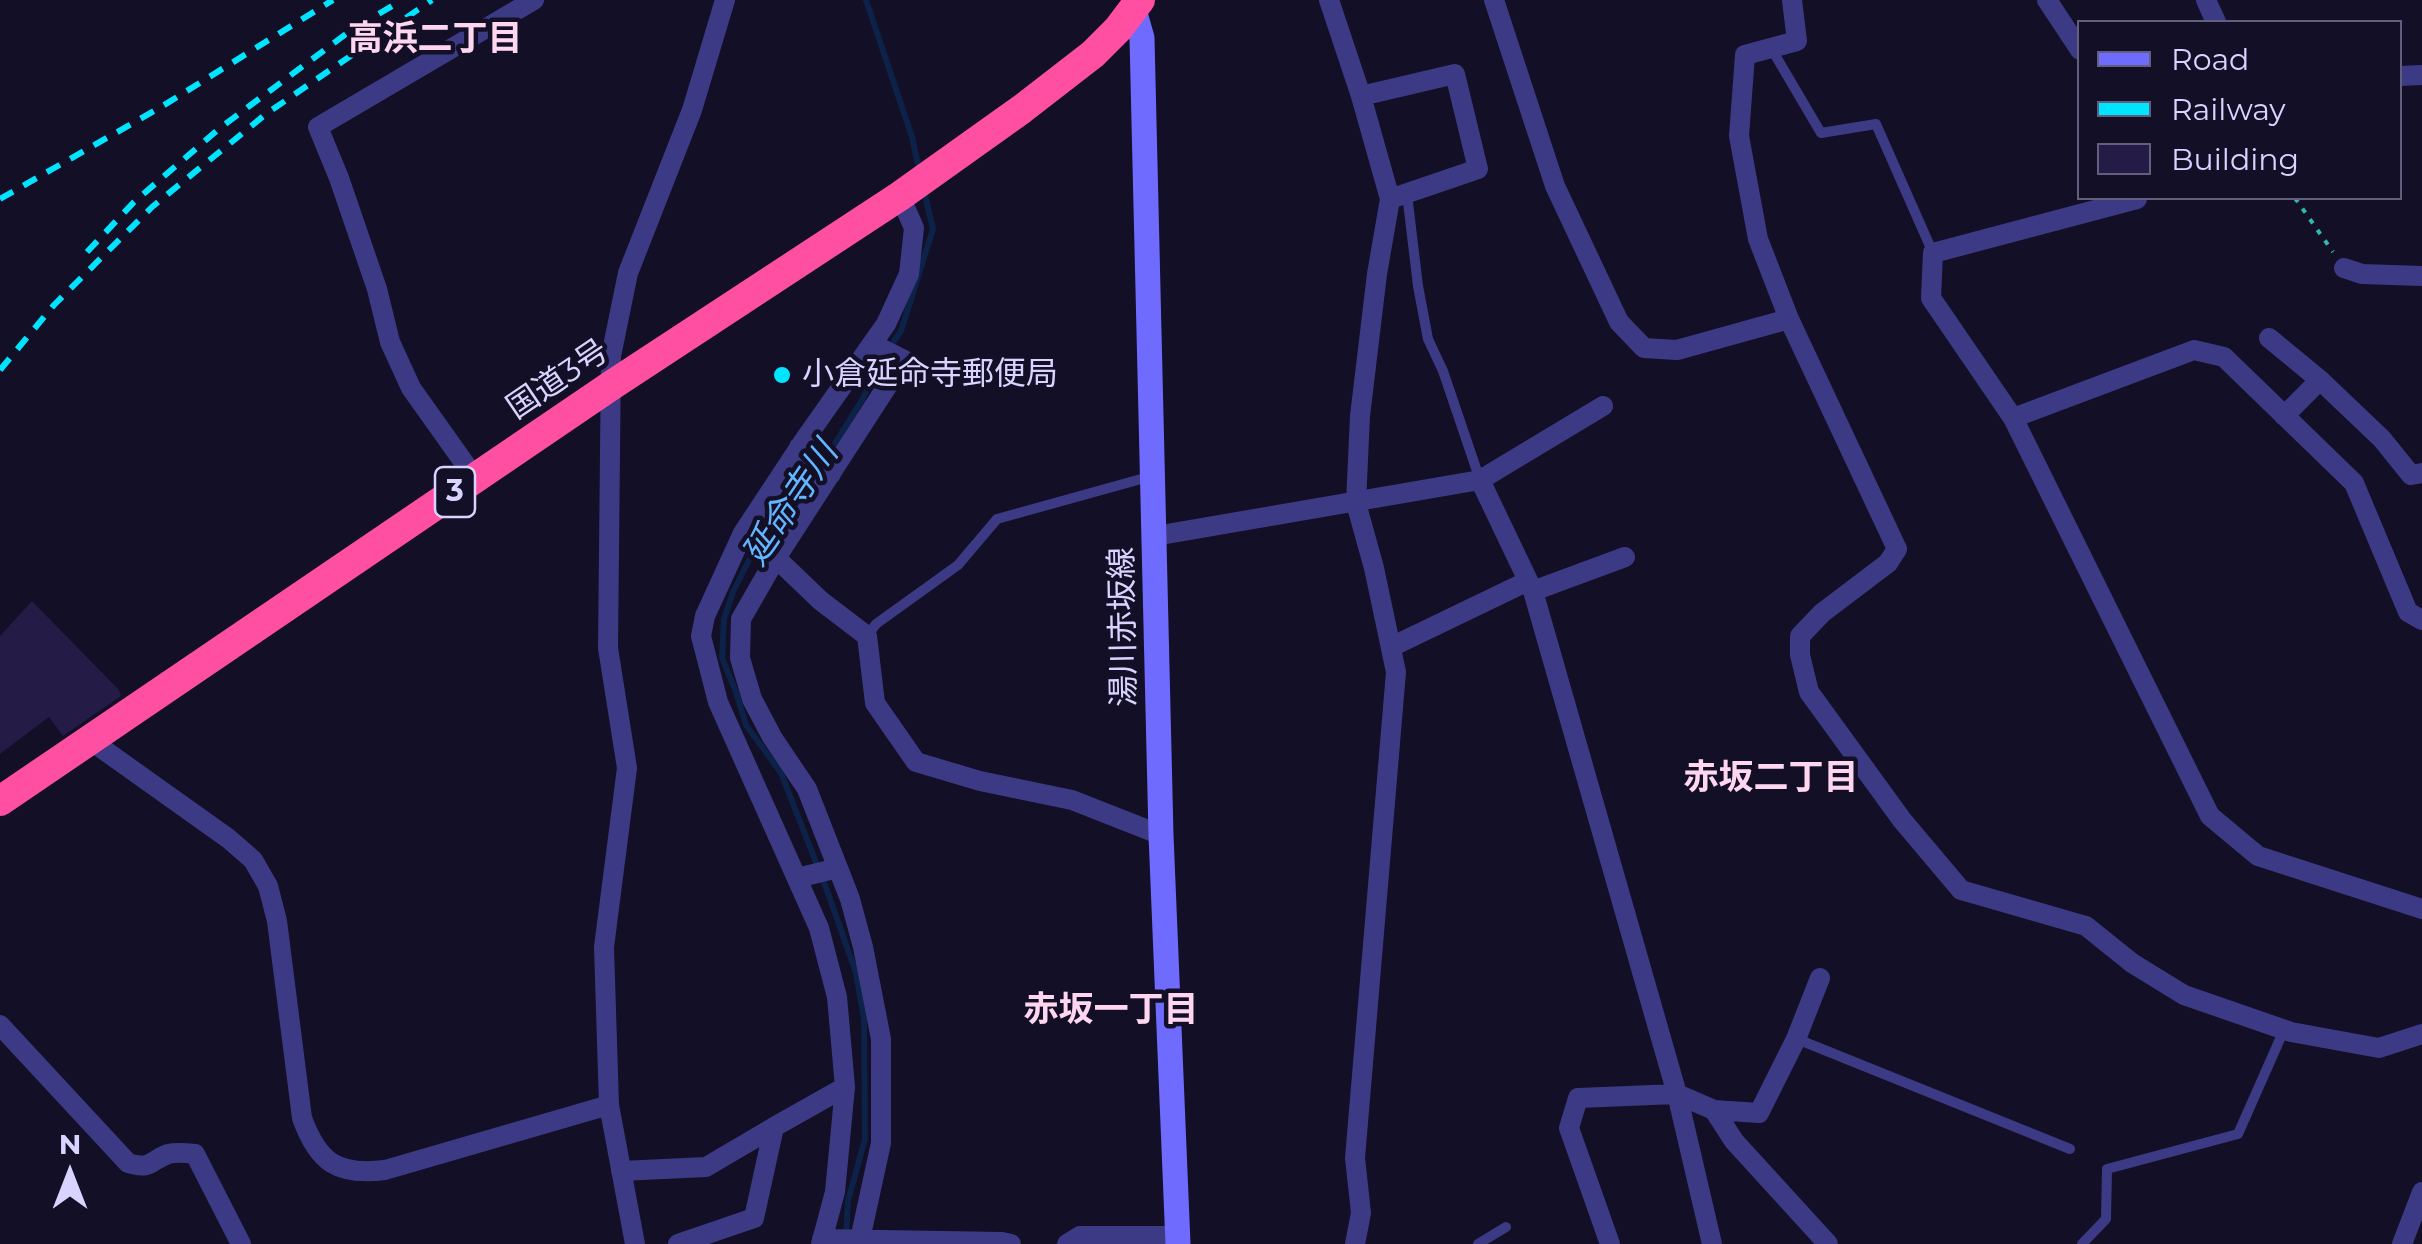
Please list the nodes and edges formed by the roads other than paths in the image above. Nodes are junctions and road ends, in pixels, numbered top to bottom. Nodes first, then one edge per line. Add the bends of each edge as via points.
1 (534, 0) edge
2 (725, 0) edge
3 (1329, 0) edge
4 (1494, 0) edge
5 (1792, 0) edge
6 (2047, 0) edge
7 (1137, 5) edge
8 (2077, 45) edge
9 (1771, 48) junction
10 (1361, 96) junction
11 (906, 191) junction
12 (1398, 196) junction
13 (2137, 200) edge
14 (1933, 253) junction
15 (2344, 268) road end
16 (2422, 276) edge
17 (1789, 319) junction
18 (2269, 338) dead end
19 (872, 344) junction
20 (2320, 380) junction
21 (612, 385) junction
22 (1603, 406) dead end
23 (2284, 416) junction
24 (2013, 418) junction
25 (800, 447) junction
26 (832, 474) junction
27 (2422, 474) edge
28 (1153, 475) junction
29 (475, 478) junction
30 (1480, 480) junction
31 (1356, 502) junction
32 (743, 532) junction
33 (1155, 536) junction
34 (1626, 557) dead end
35 (776, 558) junction
36 (1531, 586) junction
37 (2422, 620) edge
38 (867, 636) junction
39 (1391, 647) junction
40 (90, 740) junction
41 (0, 801) edge
42 (1161, 834) junction
43 (838, 868) junction
44 (797, 878) junction
45 (2422, 909) edge
46 (1820, 978) dead end
47 (0, 1025) edge
48 (2284, 1030) junction
49 (2422, 1034) edge
50 (1796, 1039) junction
51 (845, 1087) junction
52 (1677, 1094) junction
53 (609, 1105) junction
54 (1714, 1110) junction
55 (774, 1127) junction
56 (2070, 1148) dead end
57 (621, 1171) junction
58 (2422, 1192) edge
59 (1506, 1227) dead end
60 (1362, 1239) edge
61 (1177, 1240) edge
62 (860, 1241) edge
63 (822, 1242) edge
64 (241, 1244) edge
65 (635, 1244) edge
66 (678, 1244) edge
67 (1011, 1244) edge
68 (1068, 1244) edge
69 (1478, 1244) edge
70 (1610, 1244) edge
71 (1712, 1244) edge
72 (1828, 1244) edge
73 (2082, 1244) edge
74 (2402, 1244) edge

1 - 29 street via 318,126 390,342 411,388
2 - 21 street via 692,110 628,273 611,356
3 - 10 street
4 - 17 street via 1555,186 1619,322 1644,348 1678,350
5 - 9 street via 1797,41
6 - 8 street
7 - 11 highway, 国道3号 / 3 via 1093,54
7 - 28 main road, 湯川赤坂線
9 - 14 lane via 1821,134 1876,124
9 - 17 street via 1745,55 1739,136 1758,238
10 - 12 street
10 - 12 street via 1454,74 1478,169
11 - 19 street via 914,228 908,274
11 - 21 highway, 国道3号 / 3
12 - 30 lane via 1428,340
12 - 31 street via 1377,274
13 - 14 street
14 - 24 street via 1931,298
15 - 16 street
17 - 48 street via 1897,549 1800,636 1808,692 1961,890 2086,926 2184,995
18 - 20 street
19 - 25 street
19 - 26 street via 904,360
20 - 23 street
20 - 27 street via 2411,475
21 - 29 highway, 国道3号 / 3
21 - 53 street via 608,648 627,768 604,947
22 - 30 street
23 - 24 street via 2224,357 2194,350
23 - 37 street via 2354,483 2408,612
24 - 45 street via 2210,816 2258,856
25 - 26 street
25 - 32 street
26 - 35 street
28 - 33 main road, 湯川赤坂線
28 - 38 lane via 998,519 958,565
29 - 40 highway, 国道3号 / 3
30 - 31 street
30 - 36 street
31 - 33 street
31 - 39 street
32 - 35 street
32 - 44 street via 701,636 718,702
33 - 42 main road, 湯川赤坂線
34 - 36 street
35 - 38 street
35 - 43 street via 741,618 740,658 752,699 807,788
36 - 39 street
36 - 52 street
38 - 42 street via 875,702 916,762 1072,800
39 - 60 street via 1396,672 1356,1158
40 - 41 highway, 国道3号 / 3
40 - 53 street via 253,860 277,921 302,1118 311,1143 340,1168 385,1170
42 - 61 main road, 湯川赤坂線
43 - 44 street
43 - 62 street via 881,1039 881,1144
44 - 51 street via 820,928 837,997
46 - 50 street
47 - 64 street via 128,1163 143,1167 170,1153 195,1154
48 - 49 street via 2379,1048
48 - 73 lane via 2238,1134 2107,1169 2106,1219
50 - 54 street via 1759,1113
50 - 56 lane
51 - 55 street
51 - 63 street via 835,1192
52 - 54 street
52 - 70 street via 1578,1098 1570,1128
52 - 71 street
53 - 57 street
54 - 72 street
55 - 57 street via 706,1167
55 - 66 street via 754,1218
57 - 65 street
58 - 74 street
59 - 69 lane
61 - 68 street via 1080,1236
62 - 63 street
62 - 67 street

